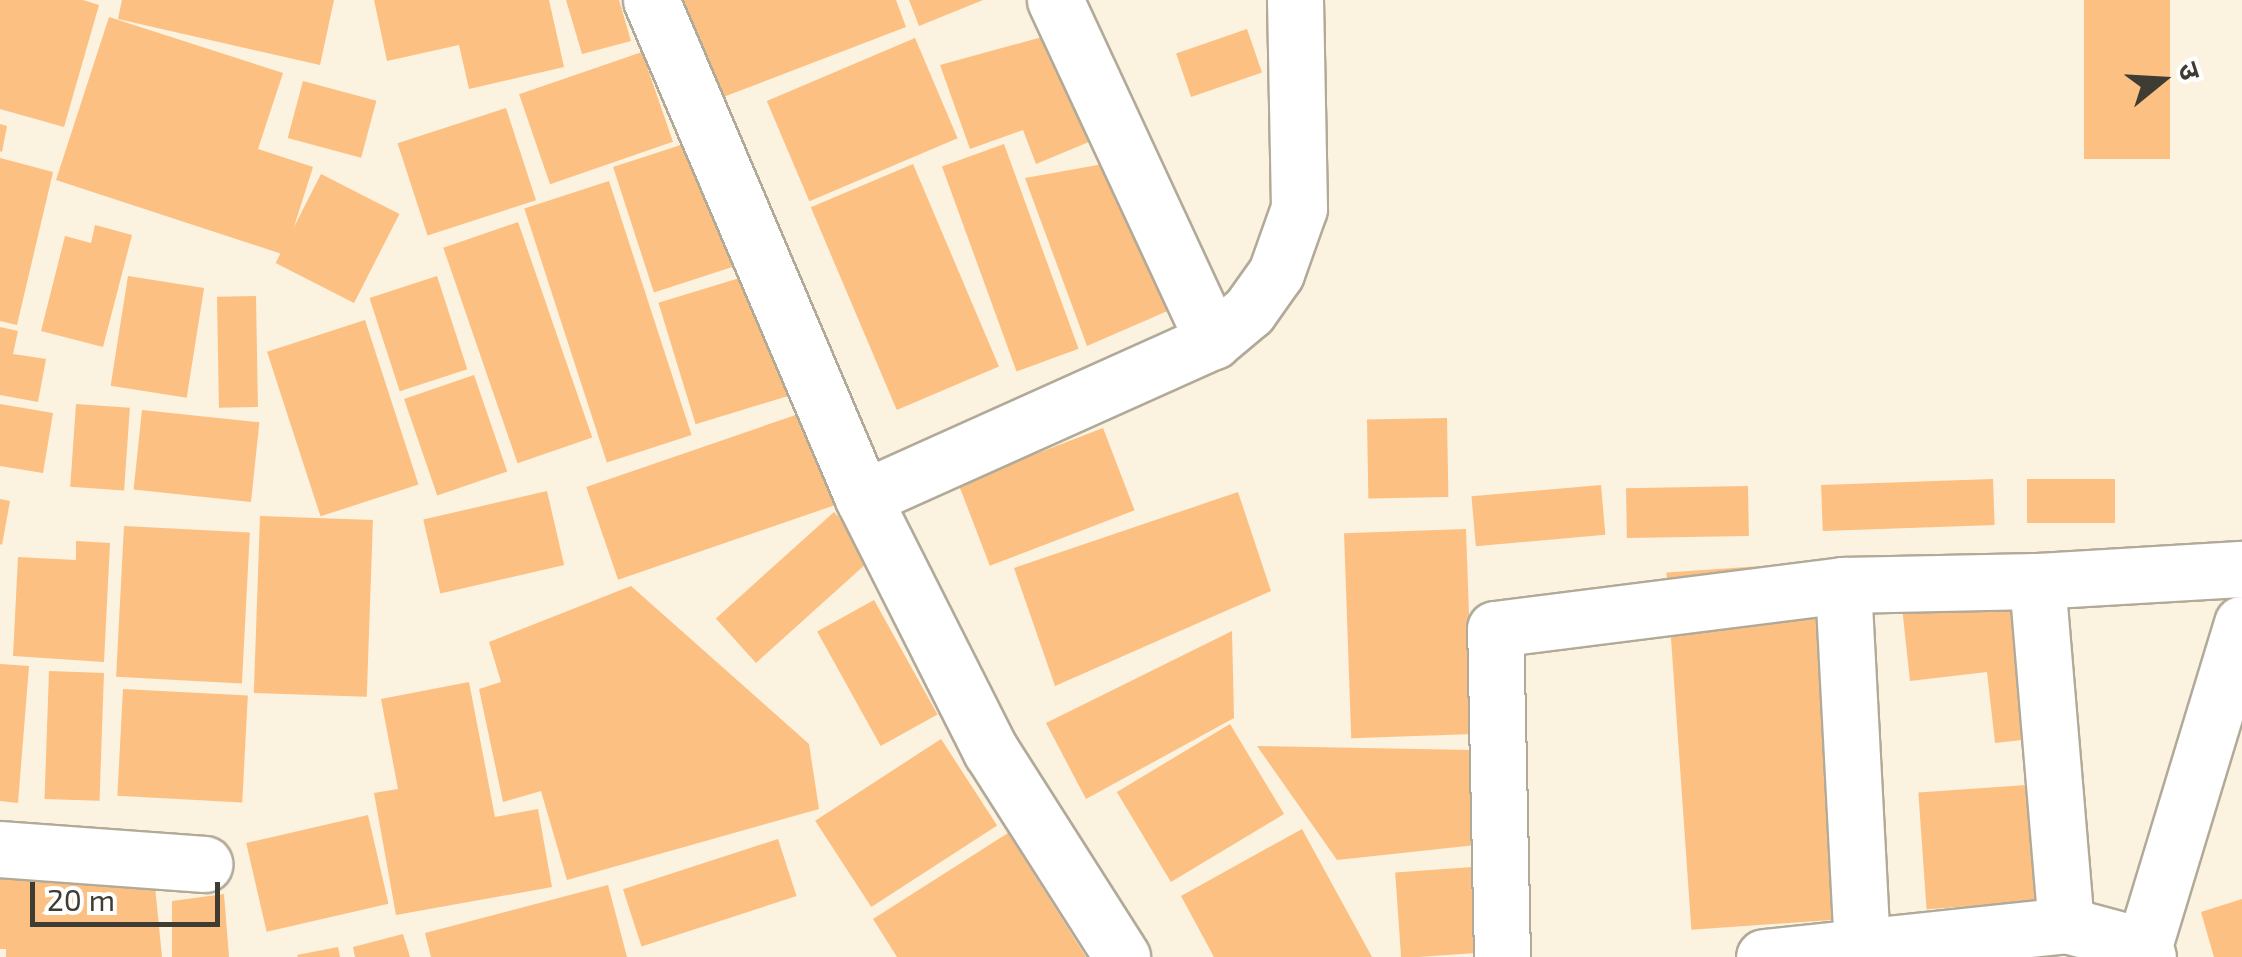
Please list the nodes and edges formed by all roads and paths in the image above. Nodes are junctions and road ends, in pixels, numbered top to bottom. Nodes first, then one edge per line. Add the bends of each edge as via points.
1 (651, 0) edge
2 (1055, 0) edge
3 (1296, 0) edge
4 (1214, 342) junction
5 (863, 498) junction
6 (2242, 569) edge
7 (2037, 581) junction
8 (1843, 585) junction
9 (2242, 624) edge
10 (0, 848) edge
11 (204, 864) dead end
12 (2066, 925) junction
13 (1862, 946) junction
14 (2146, 951) edge
15 (1122, 957) edge
16 (1502, 957) edge
17 (1764, 957) edge

1 - 5 street
2 - 4 street
3 - 4 street via 1299,208 1276,273 1249,311
4 - 5 street
5 - 15 street via 991,751
6 - 7 street
7 - 8 street
7 - 12 street
8 - 13 street
8 - 16 street via 1494,630
9 - 14 street
10 - 11 street
12 - 13 street
12 - 14 street
13 - 17 street

